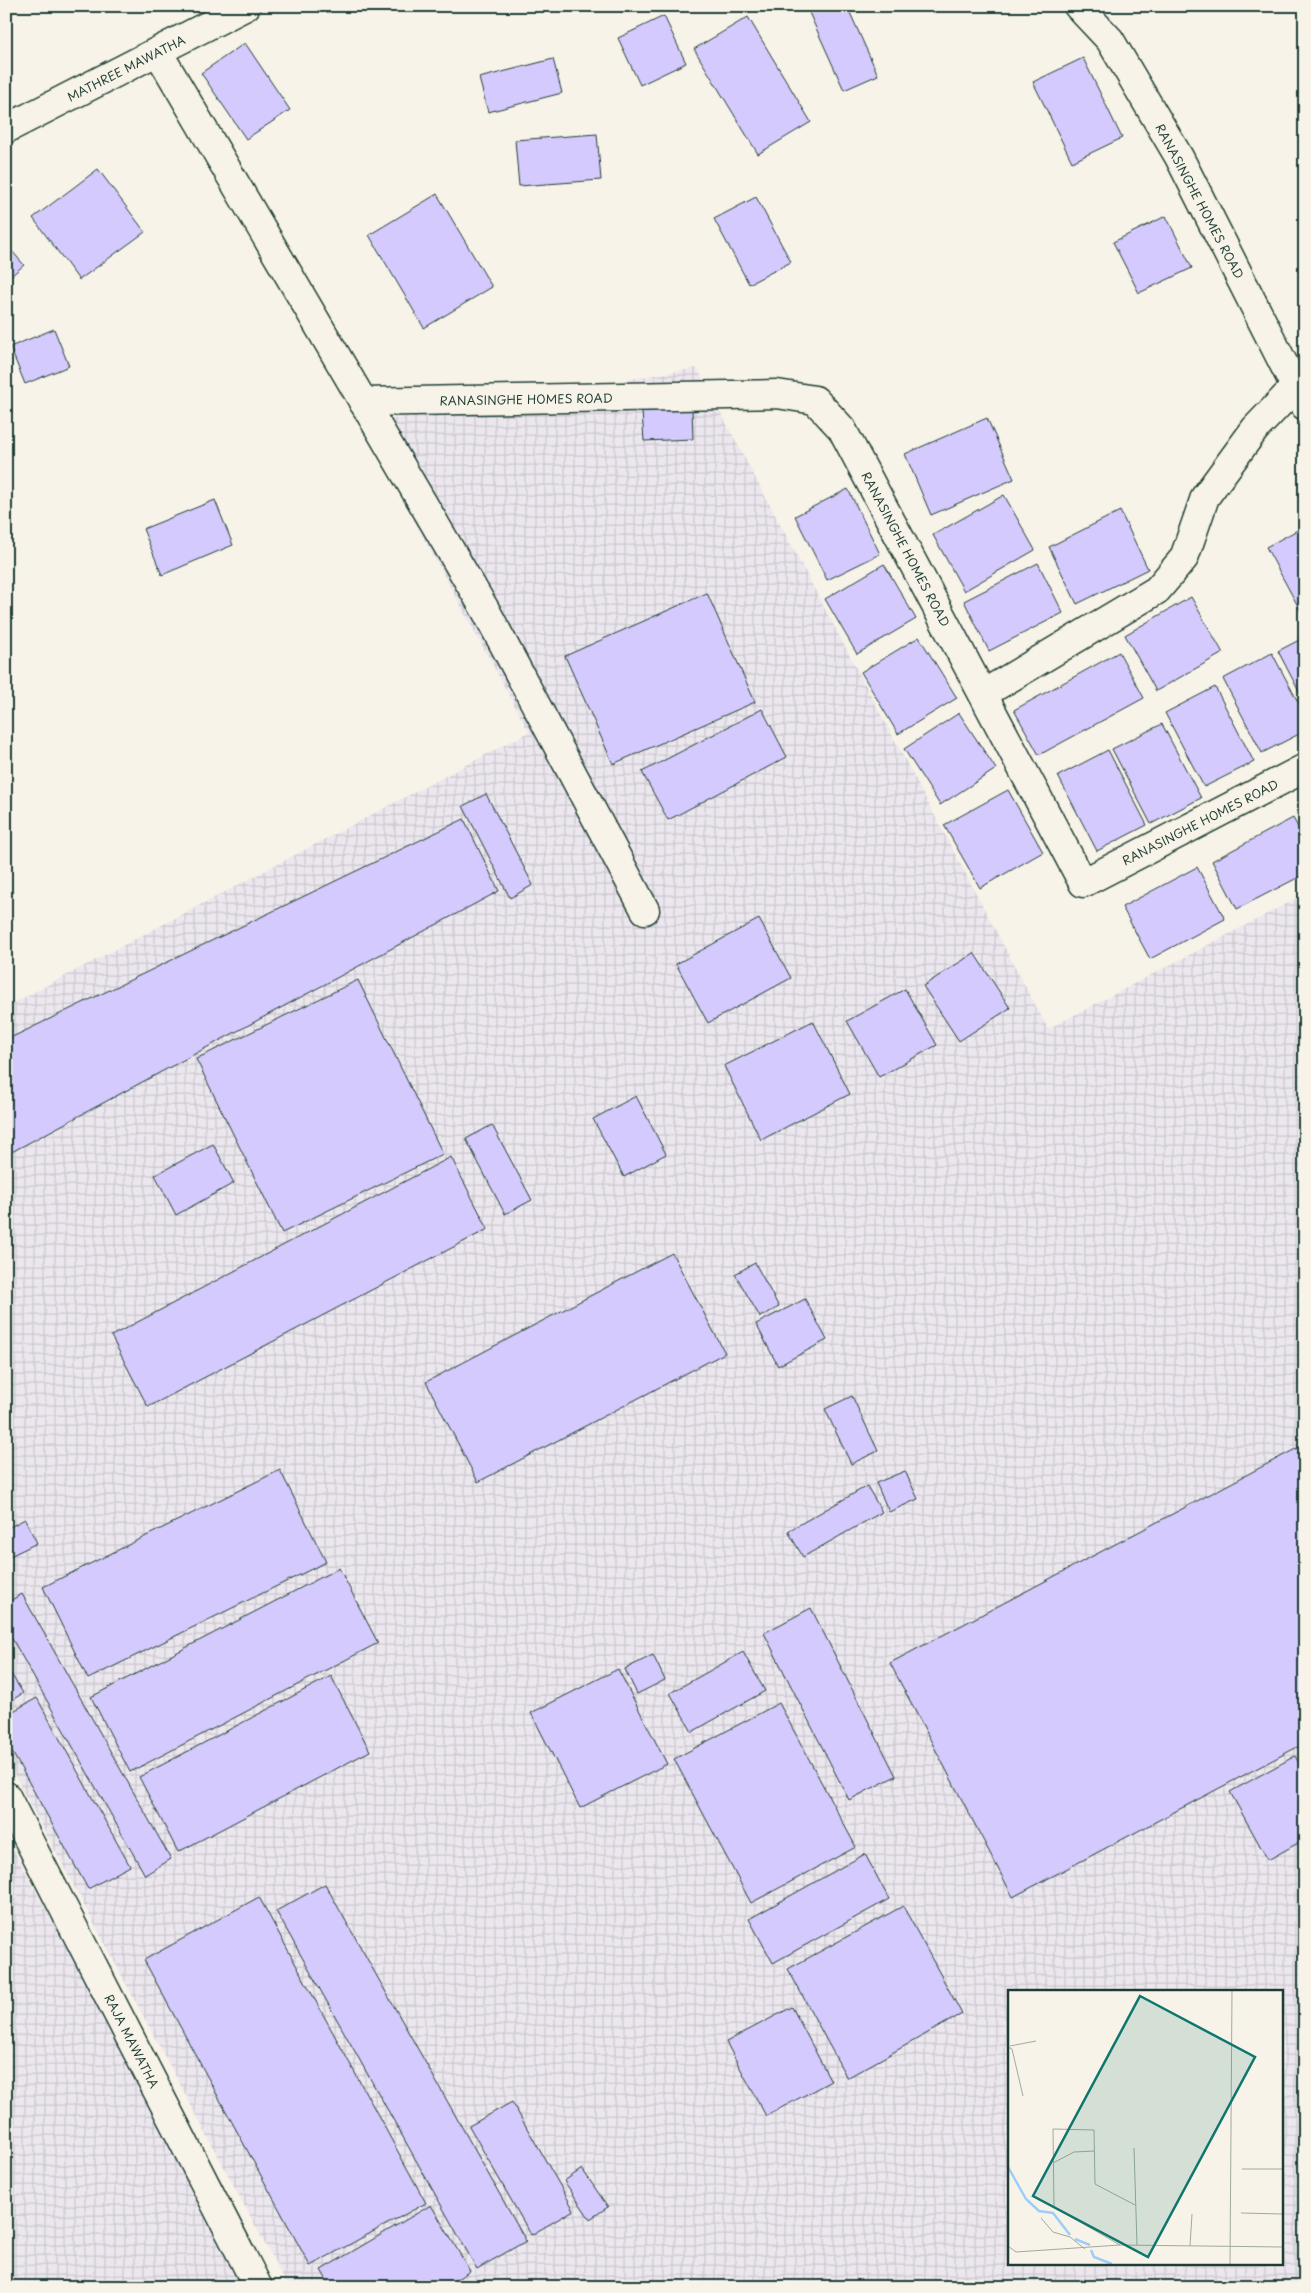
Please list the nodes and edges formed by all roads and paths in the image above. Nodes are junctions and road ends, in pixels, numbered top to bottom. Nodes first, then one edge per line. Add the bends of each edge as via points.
1 (246, 6) edge
2 (1078, 6) edge
3 (158, 52) junction
4 (6, 129) edge
5 (1300, 397) edge
6 (363, 402) junction
7 (983, 694) junction
8 (1305, 768) edge
9 (645, 910) dead end
10 (6, 1796) edge
11 (258, 2287) edge

1 - 3 street, MATHREE MAWATHA
2 - 5 street, RANASINGHE HOMES ROAD via 1110,40 1179,157
3 - 4 street, MATHREE MAWATHA
3 - 6 street
5 - 7 street via 1255,428 1205,497 1184,558 1158,590
6 - 7 street, RANASINGHE HOMES ROAD via 777,394 815,400 842,428
6 - 9 street via 486,611
7 - 8 street, RANASINGHE HOMES ROAD via 1083,883
10 - 11 street, RAJA MAWATHA

